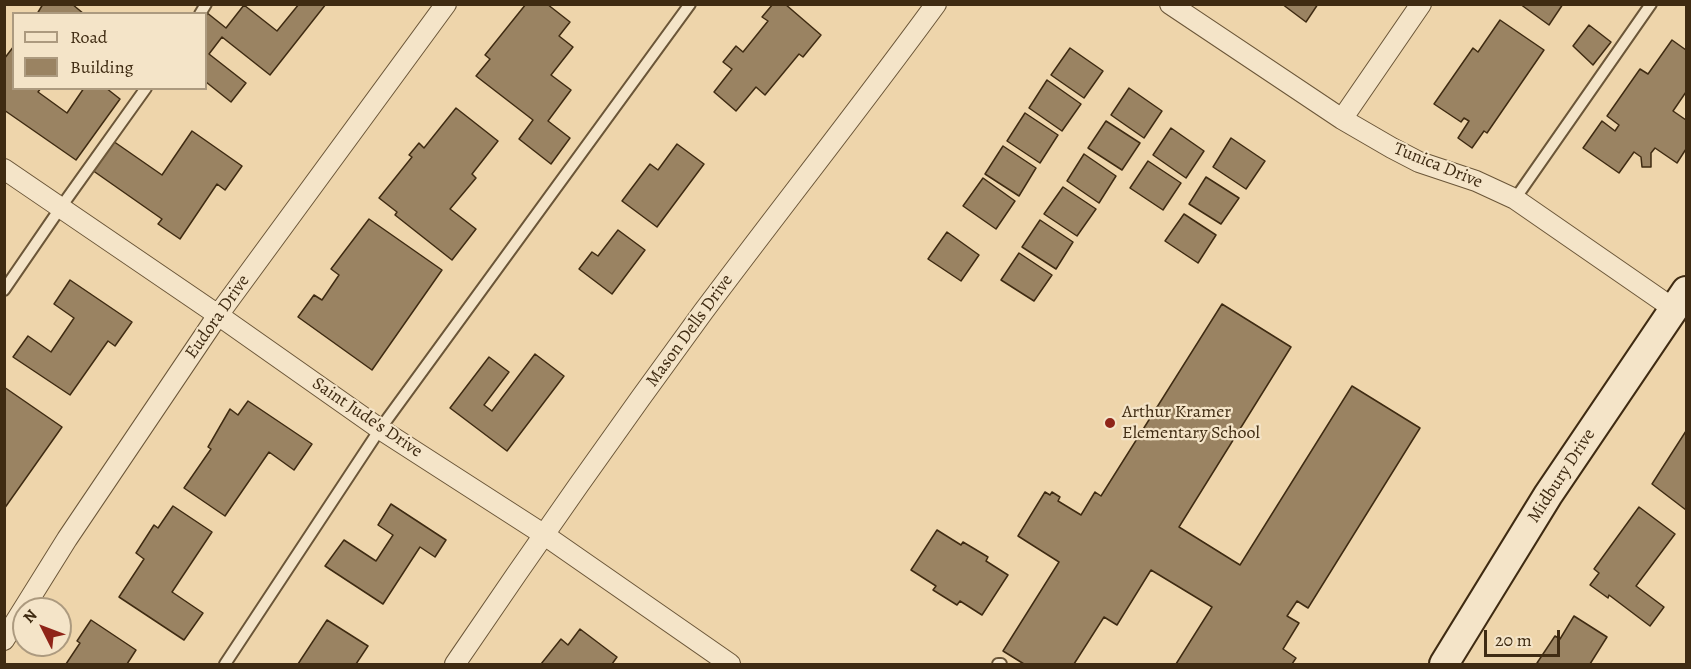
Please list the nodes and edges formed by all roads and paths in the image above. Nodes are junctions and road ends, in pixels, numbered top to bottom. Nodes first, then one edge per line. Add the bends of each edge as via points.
1 (446, 4) edge
2 (690, 4) edge
3 (936, 4) edge
4 (1421, 4) edge
5 (1651, 4) edge
6 (1170, 5) edge
7 (145, 90) edge
8 (1342, 119) junction
9 (4, 169) edge
10 (1515, 199) junction
11 (61, 207) junction
12 (4, 290) edge
13 (1680, 300) edge
14 (218, 315) junction
15 (380, 429) junction
16 (543, 534) junction
17 (4, 640) edge
18 (225, 664) edge
19 (454, 664) edge
20 (730, 664) edge
21 (1444, 664) edge

1 - 14 street, Eudora Drive
2 - 15 lane
3 - 16 street, Mason Dells Drive
4 - 8 street
5 - 10 lane
6 - 8 street, Tunica Drive
7 - 11 lane
8 - 10 street, Tunica Drive via 1419,162
9 - 11 street, Saint Jude's Drive
10 - 13 street, Tunica Drive
11 - 12 lane
11 - 14 street, Saint Jude's Drive
13 - 21 street, Midbury Drive via 1548,495
14 - 15 street, Saint Jude's Drive
14 - 17 street, Eudora Drive
15 - 16 street, Saint Jude's Drive
15 - 18 lane
16 - 19 street, Mason Dells Drive
16 - 20 street, Saint Jude's Drive via 710,655

